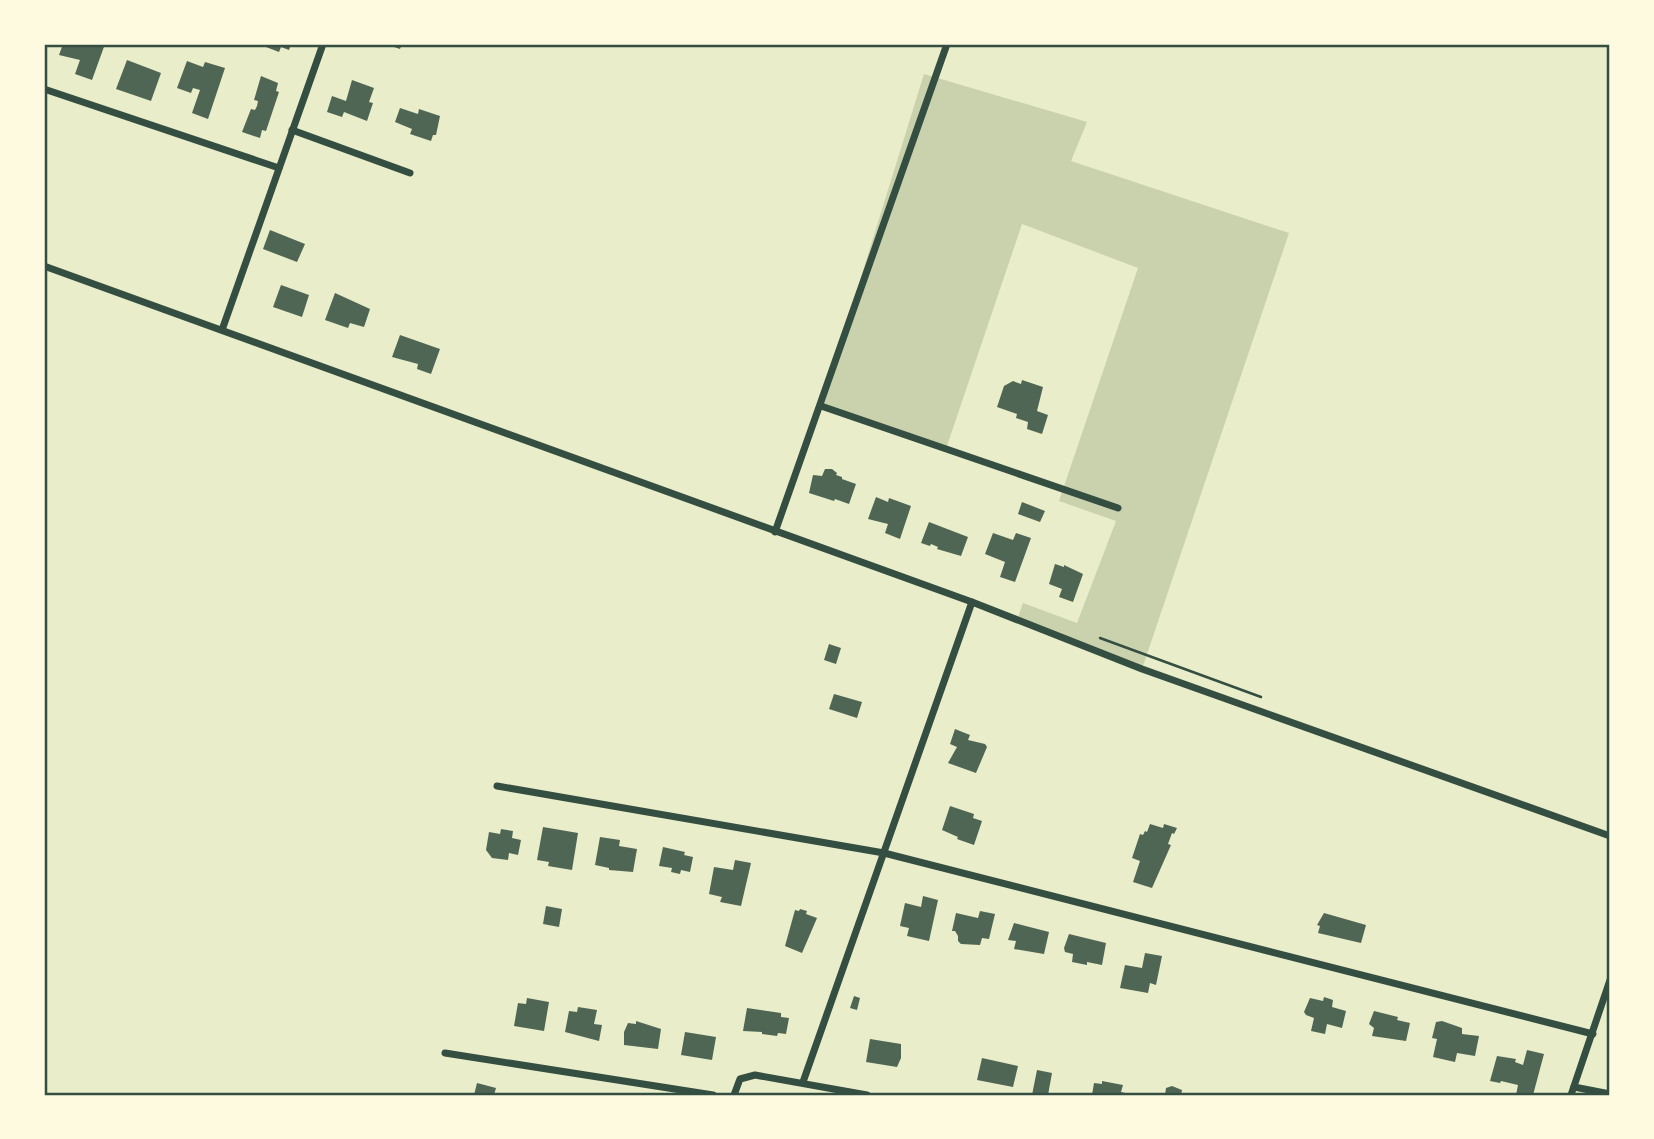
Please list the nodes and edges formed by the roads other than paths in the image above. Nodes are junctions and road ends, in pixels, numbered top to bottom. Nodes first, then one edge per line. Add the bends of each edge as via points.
1 (323, 44) edge
2 (947, 44) edge
3 (44, 89) edge
4 (292, 131) junction
5 (279, 168) junction
6 (410, 173) dead end
7 (44, 266) edge
8 (222, 330) junction
9 (821, 406) junction
10 (1118, 508) dead end
11 (775, 532) junction
12 (972, 602) junction
13 (497, 786) dead end
14 (1610, 835) edge
15 (884, 853) junction
16 (1610, 981) edge
17 (1593, 1034) junction
18 (445, 1053) dead end
19 (803, 1082) junction
20 (1572, 1091) edge
21 (1610, 1094) edge
22 (713, 1095) edge
23 (734, 1095) edge
24 (867, 1095) edge

1 - 4 street
2 - 9 street
3 - 5 street
4 - 5 street
4 - 6 street
5 - 8 street
7 - 8 street
8 - 11 street
9 - 10 street
9 - 11 street
11 - 12 street
12 - 14 street via 1142,669
12 - 15 street
13 - 15 street
15 - 17 street
15 - 19 street
16 - 17 street
17 - 20 street
18 - 22 street
19 - 23 street via 755,1075 740,1079
19 - 24 street
20 - 21 street

